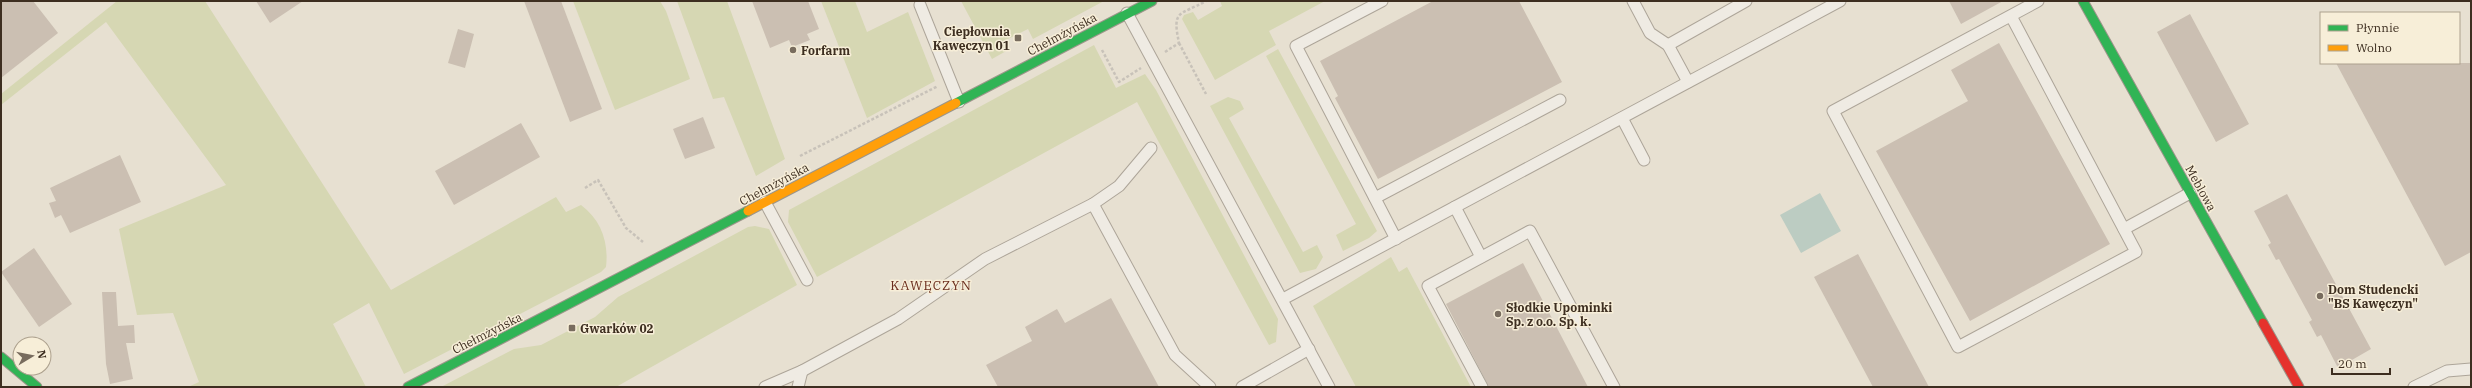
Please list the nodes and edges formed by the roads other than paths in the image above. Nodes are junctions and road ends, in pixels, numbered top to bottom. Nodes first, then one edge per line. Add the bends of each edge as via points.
1 (1152, 1) edge
2 (1382, 1) edge
3 (1633, 1) edge
4 (1746, 1) edge
5 (1840, 1) edge
6 (2038, 1) edge
7 (2083, 1) edge
8 (920, 5) dead end
9 (1127, 13) junction
10 (2011, 16) junction
11 (1668, 45) junction
12 (1688, 82) junction
13 (1560, 100) dead end
14 (959, 102) junction
15 (1622, 118) junction
16 (1151, 148) dead end
17 (1644, 160) dead end
18 (2190, 193) junction
19 (1375, 198) junction
20 (765, 202) junction
21 (1093, 204) junction
22 (1454, 207) junction
23 (2124, 229) junction
24 (1396, 238) junction
25 (1481, 257) junction
26 (807, 280) dead end
27 (1283, 299) junction
28 (1309, 349) junction
29 (1, 357) edge
30 (2471, 369) edge
31 (802, 371) junction
32 (37, 387) edge
33 (408, 387) edge
34 (765, 387) edge
35 (798, 387) edge
36 (1210, 387) edge
37 (1242, 387) edge
38 (1329, 387) edge
39 (1482, 387) edge
40 (1614, 387) edge
41 (2299, 387) edge
42 (2414, 387) edge

1 - 9 street, Chełmżyńska
2 - 19 lane via 1296,46
3 - 11 lane via 1650,33
4 - 11 lane
5 - 12 lane
6 - 10 lane
7 - 18 street, Meblowa
8 - 14 lane
9 - 14 street, Chełmżyńska
9 - 27 lane
10 - 23 lane
10 - 23 lane via 1833,111 1958,347 2136,252
11 - 12 lane
12 - 15 lane
13 - 19 lane
14 - 20 street, Chełmżyńska
15 - 17 lane
15 - 22 lane
16 - 21 lane via 1119,186
18 - 23 lane
18 - 41 street, Meblowa
19 - 24 lane
20 - 26 lane
20 - 33 street, Chełmżyńska
21 - 31 lane via 985,259 898,319
21 - 36 lane via 1175,355
22 - 24 lane
22 - 25 lane
24 - 27 lane
25 - 39 lane via 1428,286
25 - 40 lane via 1530,231
27 - 28 lane
28 - 37 lane
28 - 38 lane
29 - 32 street
30 - 42 lane via 2447,371
31 - 34 lane
31 - 35 lane

